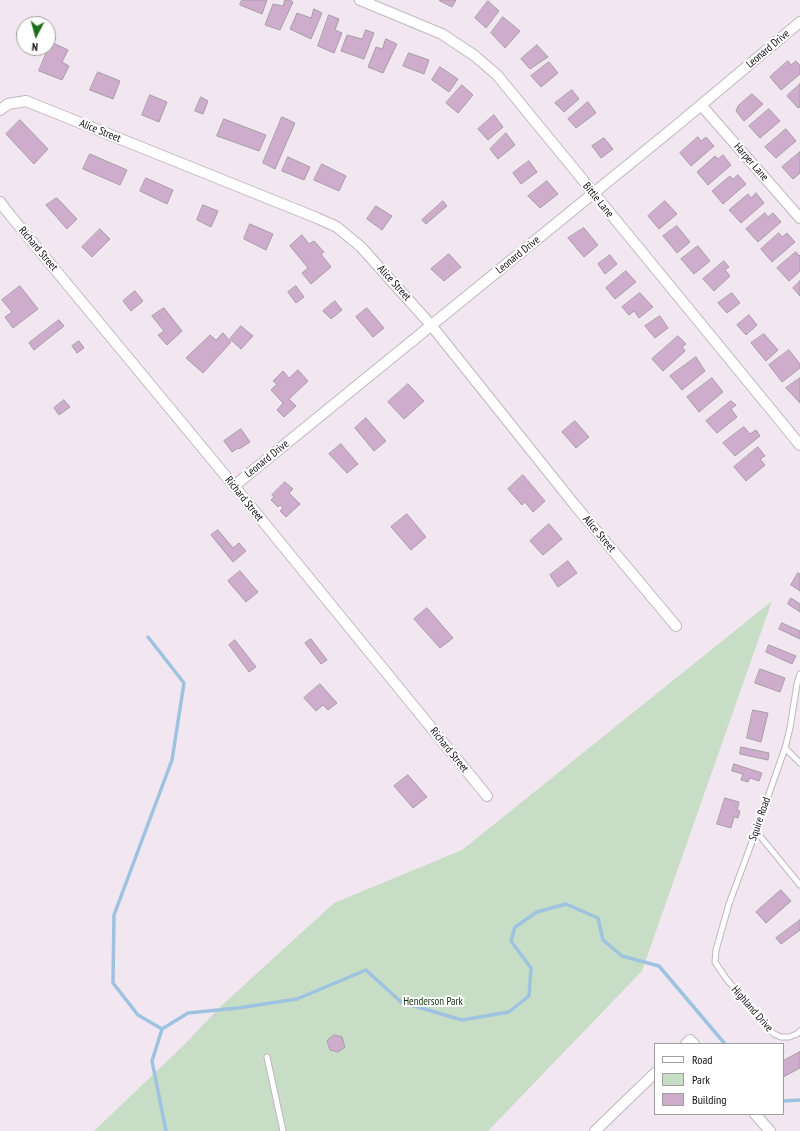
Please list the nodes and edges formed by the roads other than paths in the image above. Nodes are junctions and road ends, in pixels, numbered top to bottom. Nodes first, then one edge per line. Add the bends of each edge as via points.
1 (360, 0) edge
2 (800, 22) edge
3 (701, 105) junction
4 (0, 110) edge
5 (593, 194) junction
6 (0, 202) edge
7 (800, 218) edge
8 (431, 325) junction
9 (800, 445) edge
10 (234, 486) junction
11 (676, 626) dead end
12 (800, 674) edge
13 (785, 748) junction
14 (800, 763) edge
15 (487, 796) dead end
16 (756, 831) junction
17 (800, 885) edge
18 (714, 962) joint
19 (800, 1031) edge
20 (267, 1057) dead end
21 (654, 1074) edge
22 (756, 1115) edge
23 (283, 1131) edge
24 (595, 1131) edge
25 (770, 1131) edge

1 - 5 street, Bittle Lane via 442,34 475,56 497,75
2 - 3 street, Leonard Drive
3 - 5 street, Leonard Drive
3 - 7 street, Harper Lane
4 - 8 street, Alice Street via 8,104 26,100 337,227 361,247
5 - 8 street, Leonard Drive
5 - 9 street, Bittle Lane
6 - 10 street, Richard Street
8 - 10 street, Leonard Drive
8 - 11 street, Alice Street via 574,504
10 - 15 street, Richard Street
12 - 13 lane, Squire Road
13 - 14 lane
13 - 16 lane, Squire Road
16 - 17 lane
16 - 18 lane, Squire Road via 729,904
18 - 19 lane, Highland Drive via 774,1034 789,1037
20 - 23 lane
21 - 24 street
22 - 25 street

